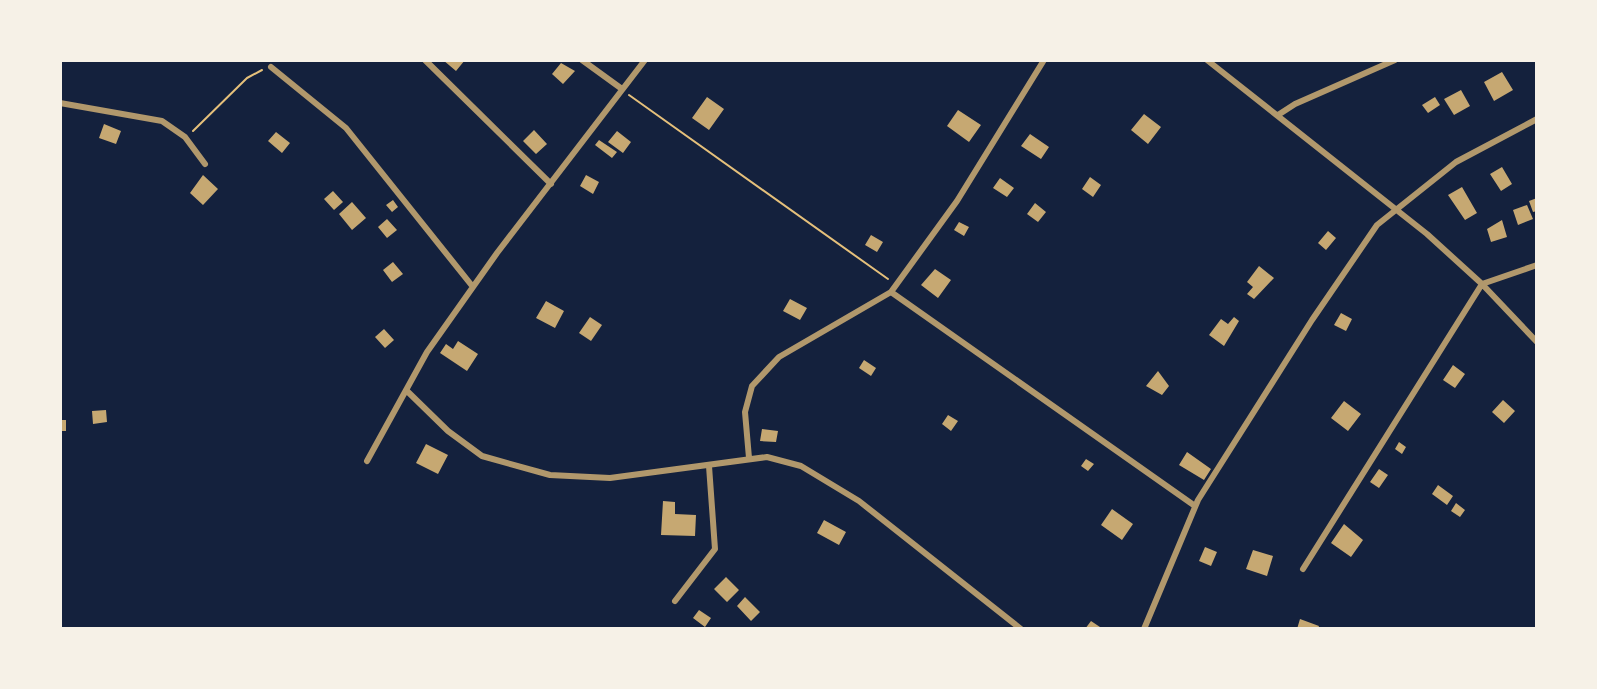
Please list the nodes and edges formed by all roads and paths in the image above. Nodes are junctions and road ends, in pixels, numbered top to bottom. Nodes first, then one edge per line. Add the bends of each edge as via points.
1 (425, 60) edge
2 (582, 60) edge
3 (645, 60) edge
4 (1044, 60) edge
5 (1207, 60) edge
6 (1395, 60) edge
7 (271, 67) joint
8 (622, 89) junction
9 (60, 103) edge
10 (1278, 115) junction
11 (1537, 119) edge
12 (185, 137) junction
13 (205, 164) dead end
14 (551, 184) junction
15 (1394, 208) junction
16 (1537, 265) edge
17 (1482, 284) junction
18 (897, 285) junction
19 (473, 287) junction
20 (891, 292) junction
21 (1537, 342) edge
22 (406, 390) junction
23 (749, 458) junction
24 (367, 461) dead end
25 (709, 466) junction
26 (1195, 506) junction
27 (1303, 569) dead end
28 (675, 601) dead end
29 (1021, 629) edge
30 (1144, 629) edge

1 - 14 street
2 - 8 street
3 - 8 street
4 - 18 street via 957,201
5 - 10 street
6 - 10 street
7 - 12 path via 247,78
7 - 19 street via 346,128
8 - 14 street
8 - 18 path
9 - 12 street via 154,118
10 - 15 street
11 - 15 street via 1456,162
12 - 13 street
14 - 19 street
15 - 17 street
15 - 26 street via 1312,320
16 - 17 street
17 - 21 street
17 - 27 street
18 - 20 street
19 - 22 street
20 - 23 street via 779,357 752,386 745,412
20 - 26 street
22 - 24 street
22 - 25 street via 463,444 512,466 588,479
23 - 25 street
23 - 29 street via 784,460 816,473
25 - 28 street via 715,549
26 - 30 street

